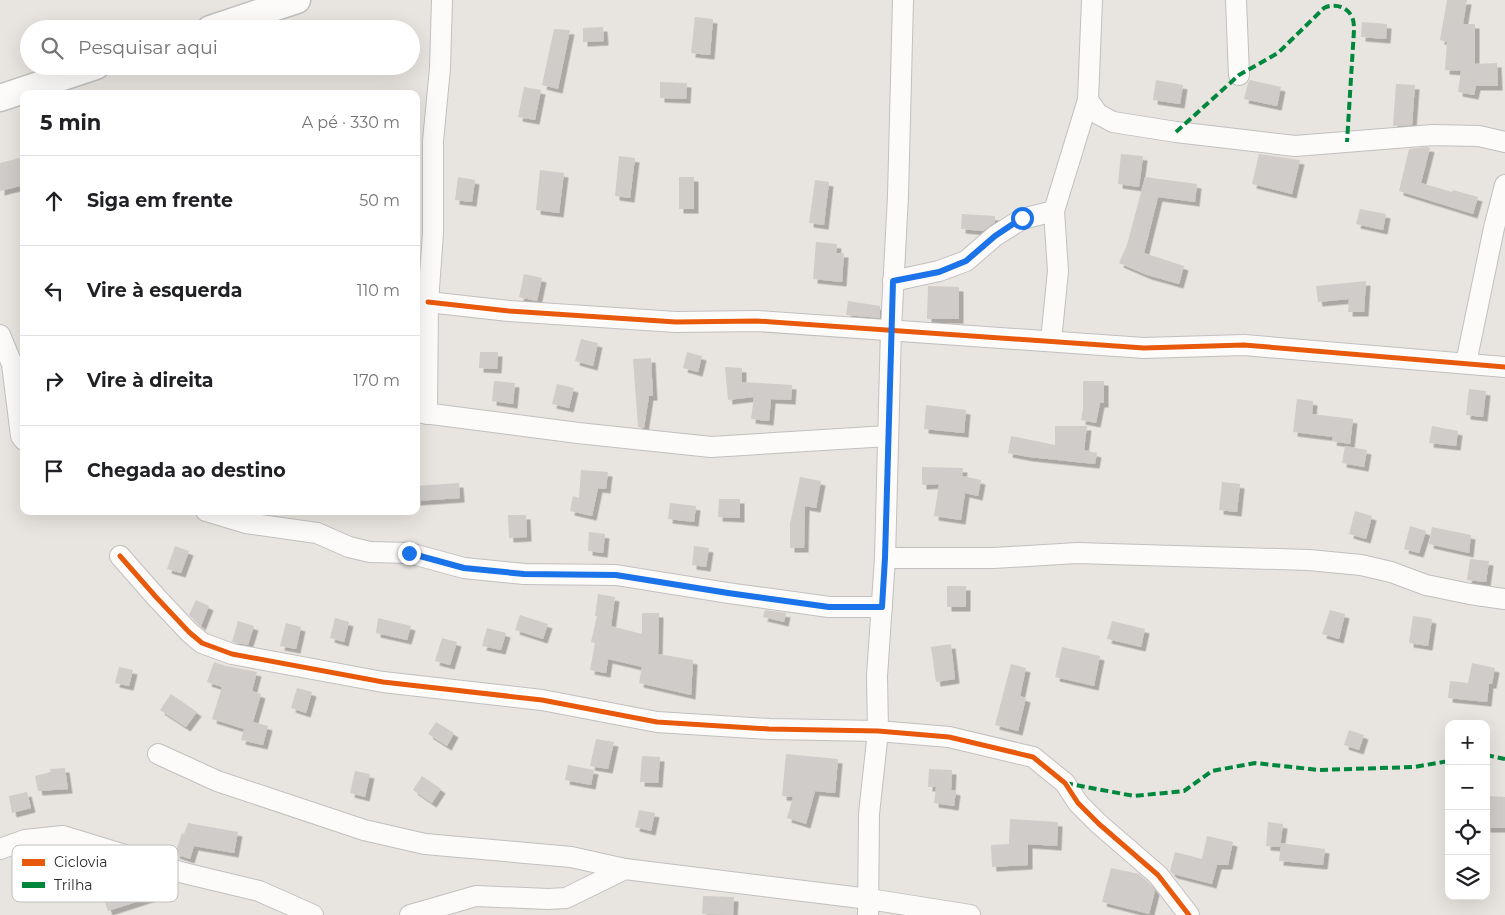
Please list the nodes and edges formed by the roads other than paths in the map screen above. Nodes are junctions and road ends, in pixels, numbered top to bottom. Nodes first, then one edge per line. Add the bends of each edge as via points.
1 (297, 0) edge
2 (442, 0) edge
3 (903, 0) edge
4 (1092, 0) edge
5 (1236, 0) edge
6 (237, 20) edge
7 (69, 75) edge
8 (1239, 75) dead end
9 (24, 90) edge
10 (20, 91) edge
11 (0, 98) edge
12 (1088, 100) junction
13 (1505, 142) edge
14 (1505, 185) edge
15 (1054, 211) junction
16 (893, 281) junction
17 (428, 302) junction
18 (891, 329) junction
19 (0, 335) edge
20 (1051, 341) junction
21 (18, 362) edge
22 (1466, 363) junction
23 (1505, 367) edge
24 (20, 411) edge
25 (422, 413) edge
26 (888, 436) junction
27 (218, 515) edge
28 (120, 556) dead end
29 (885, 558) junction
30 (1505, 599) edge
31 (882, 607) junction
32 (878, 731) junction
33 (158, 754) dead end
34 (92, 845) edge
35 (0, 849) edge
36 (625, 869) junction
37 (178, 871) edge
38 (868, 907) edge
39 (313, 915) edge
40 (410, 915) edge
41 (970, 915) edge
42 (1188, 915) edge

1 - 6 street
2 - 17 street
3 - 16 street
4 - 12 street
5 - 8 street
7 - 9 street
10 - 11 street
12 - 13 street via 1098,114 1113,122 1295,146 1432,135 1479,136
12 - 15 street
14 - 22 street
15 - 16 street via 1022,218 966,261 939,272
15 - 20 street via 1058,271
16 - 18 street
17 - 18 street via 676,322 757,321
17 - 25 street
18 - 20 street
18 - 26 street
19 - 21 street
20 - 22 street via 1144,348 1244,345
21 - 24 street
22 - 23 street
25 - 26 street via 711,447
26 - 29 street
27 - 31 street via 246,524 317,533 370,552 409,553 464,568 524,574 616,575 819,606
28 - 32 street via 189,632 202,643 232,654 383,682 542,700 657,722
29 - 30 street via 994,558 1077,553 1309,560 1361,565 1426,585
29 - 31 street
31 - 32 street via 877,676
32 - 38 street via 869,814
32 - 42 street via 949,737 1033,756 1065,783 1078,804 1098,824 1158,875
33 - 36 street via 218,781 364,830 425,844 571,857
34 - 35 street via 62,836 25,840
36 - 38 street
36 - 40 street via 566,898 476,896
37 - 39 street via 259,891
38 - 41 street

